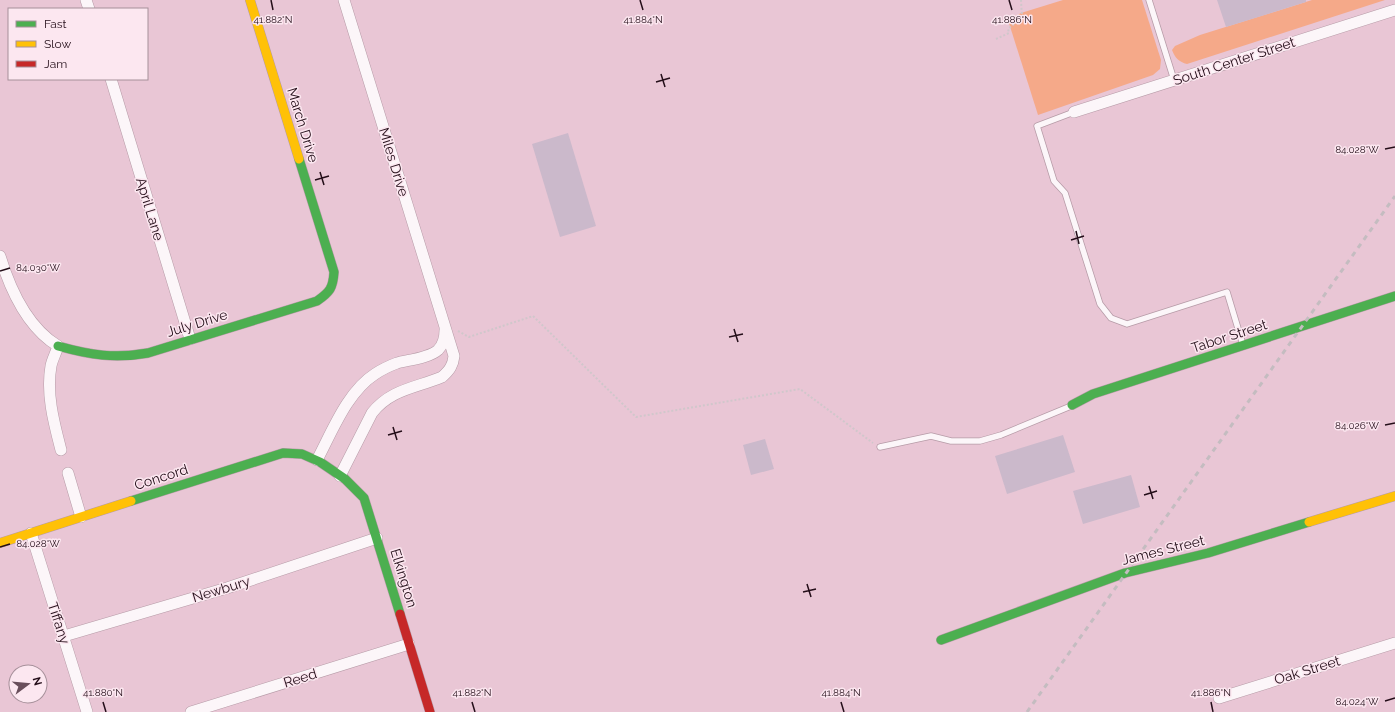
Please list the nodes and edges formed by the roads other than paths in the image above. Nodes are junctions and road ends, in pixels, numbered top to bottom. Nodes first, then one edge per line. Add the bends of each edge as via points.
1 (250, 0) edge
2 (344, 0) edge
3 (1149, 0) edge
4 (1395, 10) edge
5 (111, 80) edge
6 (1174, 80) junction
7 (1074, 112) joint
8 (0, 256) edge
9 (333, 282) joint
10 (1395, 296) edge
11 (444, 323) junction
12 (190, 339) junction
13 (58, 346) junction
14 (1243, 346) junction
15 (1072, 405) joint
16 (880, 448) road end
17 (60, 450) dead end
18 (317, 460) junction
19 (328, 468) joint
20 (68, 473) dead end
21 (340, 476) junction
22 (1395, 496) edge
23 (81, 517) junction
24 (31, 534) junction
25 (377, 538) junction
26 (0, 543) edge
27 (64, 636) junction
28 (941, 640) dead end
29 (1395, 643) edge
30 (409, 644) junction
31 (1219, 698) dead end
32 (87, 712) edge
33 (191, 712) edge
34 (430, 712) edge

1 - 9 street, March Drive via 334,272
2 - 11 street, Miles Drive
3 - 6 lane
4 - 6 street, South Center Street
5 - 12 street, April Lane
6 - 7 street, South Center Street
7 - 14 lane via 1037,126 1054,181 1066,193 1100,304 1111,318 1126,324 1227,292
8 - 13 street via 23,310 48,340
9 - 12 street, July Drive via 328,294 317,301
10 - 14 street, Tabor Street
11 - 18 street, Miles Drive via 443,343 438,350 385,368 365,381 349,401
11 - 21 street, Miles Drive via 454,356 448,372 442,377 394,394 378,405
12 - 13 street, July Drive via 148,353 117,357 99,356
13 - 17 street via 51,365 50,400
14 - 15 street, Tabor Street via 1093,394
15 - 16 lane via 1001,435 980,441 951,441 931,436
18 - 19 street, Concord
18 - 23 street, Concord via 304,455 283,453
19 - 21 street, Elkington
20 - 23 street
21 - 25 street, Elkington via 352,484 364,498
22 - 28 street, James Street via 1208,553 1126,573
23 - 24 street, Concord
24 - 26 street, Concord
24 - 27 street, Tiffany
25 - 27 street, Newbury via 227,588
25 - 30 street, Elkington
27 - 32 street, Tiffany
29 - 31 street, Oak Street
30 - 33 street, Reed
30 - 34 street, Elkington

